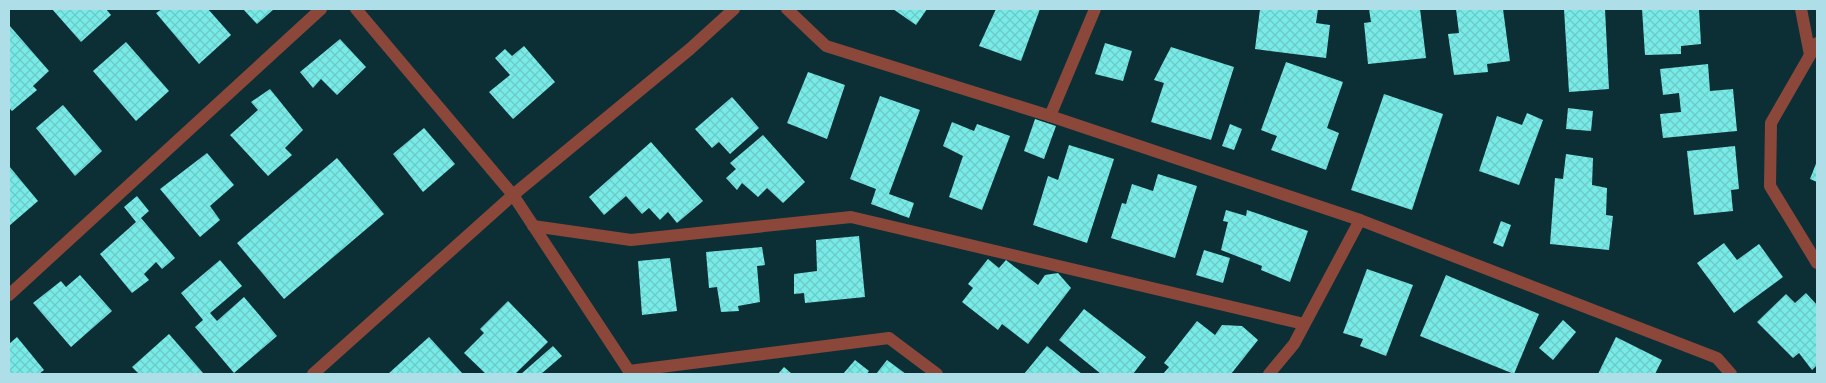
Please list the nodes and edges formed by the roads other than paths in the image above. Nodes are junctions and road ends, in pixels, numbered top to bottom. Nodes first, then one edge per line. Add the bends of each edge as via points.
1 (321, 9) edge
2 (356, 9) edge
3 (734, 9) edge
4 (787, 9) edge
5 (1096, 9) edge
6 (1801, 9) edge
7 (1817, 43) edge
8 (1810, 55) junction
9 (1050, 116) junction
10 (513, 195) junction
11 (1360, 220) junction
12 (533, 226) junction
13 (1817, 263) edge
14 (9, 295) edge
15 (1304, 324) junction
16 (631, 373) edge
17 (313, 374) edge
18 (937, 374) edge
19 (1269, 374) edge
20 (1731, 374) edge

1 - 14 street
2 - 10 street
3 - 10 street
4 - 9 street via 826,46
5 - 9 street
6 - 8 street
7 - 8 street
8 - 13 street via 1771,123 1770,186
9 - 11 street
10 - 12 street
10 - 17 street
11 - 15 street
11 - 20 street via 1717,358
12 - 15 street via 631,240 851,217
12 - 16 street
15 - 19 street via 1294,344
16 - 18 street via 890,338

